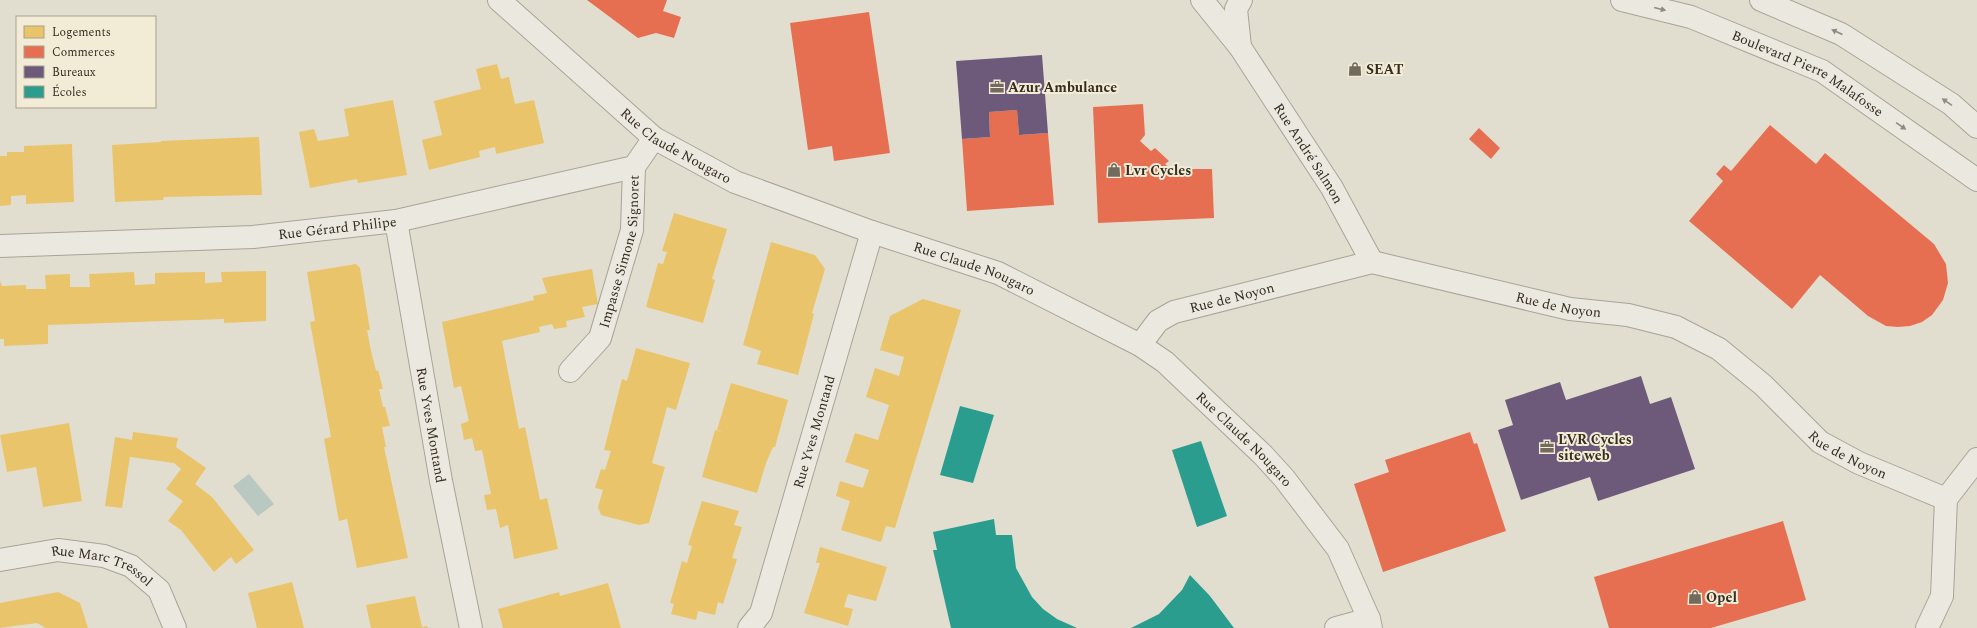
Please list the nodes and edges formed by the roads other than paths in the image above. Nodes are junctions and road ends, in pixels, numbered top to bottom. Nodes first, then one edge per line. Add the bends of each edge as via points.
1 (499, 0) edge
2 (1202, 0) edge
3 (1241, 0) edge
4 (1622, 0) edge
5 (1761, 0) edge
6 (1800, 0) edge
7 (1817, 24) junction
8 (1240, 47) junction
9 (1977, 127) edge
10 (654, 138) junction
11 (634, 167) junction
12 (1977, 180) edge
13 (396, 221) junction
14 (872, 232) junction
15 (0, 246) edge
16 (1372, 262) junction
17 (1140, 345) junction
18 (570, 371) dead end
19 (1977, 459) edge
20 (1946, 499) junction
21 (0, 560) edge
22 (1370, 624) edge
23 (175, 628) edge
24 (471, 628) edge
25 (749, 628) edge
26 (1336, 628) edge
27 (1927, 628) edge

1 - 10 street, Rue Claude Nougaro
2 - 8 street, Rue André Salmon
3 - 8 street, Rue André Salmon via 1236,9
4 -> 12 street, Boulevard Pierre Malafosse via 1691,17 1822,71
5 - 7 street
6 - 7 street
9 -> 7 street via 1951,104 1841,34
8 - 16 street, Rue André Salmon via 1332,188
10 - 11 street
10 - 14 street, Rue Claude Nougaro via 736,182
11 - 13 street, Rue Gérard Philipe
11 - 18 street, Impasse Simone Signoret via 632,230 600,338
13 - 15 street, Rue Gérard Philipe via 253,237
13 - 24 street, Rue Yves Montand via 441,482
14 - 17 street, Rue Claude Nougaro via 998,273
14 - 25 street, Rue Yves Montand via 762,613
16 - 17 street, Rue de Noyon via 1174,312 1158,321
16 - 20 street, Rue de Noyon via 1570,309 1628,315 1676,327 1719,349 1763,385 1820,442 1859,463
17 - 22 street, Rue Claude Nougaro via 1165,362 1189,384 1284,478 1338,549
19 - 20 street
20 - 27 street via 1942,596
21 - 23 street, Rue Marc Tressol via 58,550 104,556 131,566 159,590
22 - 26 street

